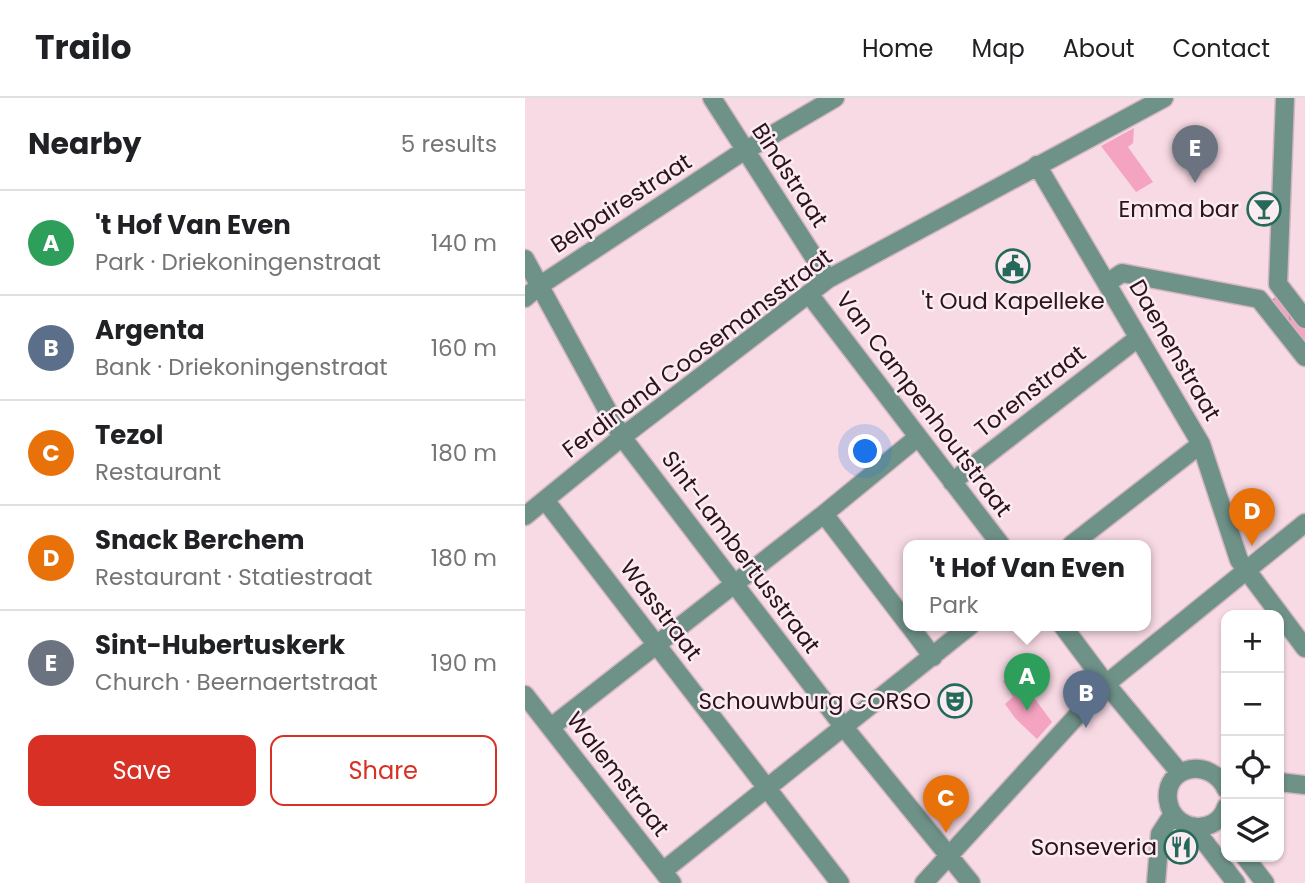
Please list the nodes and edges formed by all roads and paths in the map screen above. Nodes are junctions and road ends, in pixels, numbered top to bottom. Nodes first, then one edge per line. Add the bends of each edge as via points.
1 (712, 98) edge
2 (835, 98) edge
3 (1164, 98) edge
4 (1285, 98) edge
5 (745, 151) junction
6 (1037, 165) junction
7 (525, 259) edge
8 (828, 279) junction
9 (1107, 283) junction
10 (1278, 284) junction
11 (532, 292) edge
12 (809, 294) junction
13 (1259, 299) junction
14 (1305, 319) edge
15 (1139, 338) junction
16 (1305, 357) edge
17 (622, 437) junction
18 (918, 437) junction
19 (1201, 444) junction
20 (952, 482) junction
21 (545, 500) junction
22 (824, 514) junction
23 (525, 516) edge
24 (1305, 523) edge
25 (997, 540) edge
26 (1077, 540) edge
27 (1245, 570) junction
28 (735, 584) junction
29 (903, 617) edge
30 (914, 631) edge
31 (964, 631) edge
32 (1066, 631) edge
33 (656, 645) junction
34 (1305, 648) edge
35 (933, 657) junction
36 (1106, 684) junction
37 (525, 695) edge
38 (843, 726) junction
39 (551, 727) junction
40 (1180, 773) junction
41 (1221, 779) edge
42 (1284, 783) edge
43 (1305, 785) edge
44 (767, 788) junction
45 (1171, 812) junction
46 (1221, 821) edge
47 (1194, 828) junction
48 (949, 855) junction
49 (1249, 862) edge
50 (668, 877) edge
51 (840, 883) edge
52 (924, 883) edge
53 (971, 883) edge
54 (1156, 883) edge
55 (1236, 883) edge
56 (1265, 883) edge

1 - 5 street, Bindstraat
2 - 5 street, Belpairestraat
3 - 6 street, Ferdinand Coosemansstraat
4 - 10 street
5 - 8 street, Bindstraat
5 - 11 street, Belpairestraat
6 - 8 street, Ferdinand Coosemansstraat
6 - 9 street, Daenenstraat
7 - 11 street, Sint-Lambertusstraat
8 - 12 street, Ferdinand Coosemansstraat
9 - 13 street via 1122,273
9 - 15 street, Daenenstraat
10 - 13 street
10 - 14 street
11 - 17 street, Sint-Lambertusstraat
12 - 17 street, Ferdinand Coosemansstraat
12 - 18 street, Van Campenhoutstraat
13 - 16 street
15 - 19 street, Daenenstraat
15 - 20 street, Torenstraat
17 - 21 street, Ferdinand Coosemansstraat
17 - 28 street, Sint-Lambertusstraat
18 - 20 street, Van Campenhoutstraat
18 - 22 street
19 - 26 street
19 - 27 street, Daenenstraat
20 - 25 street, Van Campenhoutstraat
21 - 23 street, Ferdinand Coosemansstraat
21 - 33 street, Wasstraat
22 - 28 street
22 - 29 street
24 - 27 street
27 - 34 street, Daenenstraat
27 - 36 street
28 - 33 street
28 - 38 street, Sint-Lambertusstraat
30 - 35 street
31 - 35 street
32 - 36 street
33 - 39 street
33 - 44 street, Wasstraat
35 - 38 street
36 - 40 street
36 - 48 street
37 - 39 street, Walemstraat
38 - 44 street
38 - 48 street, Sint-Lambertusstraat
39 - 50 street, Walemstraat
40 - 41 street via 1202,768
40 - 45 street via 1169,790
42 - 43 street
44 - 50 street
44 - 51 street, Wasstraat
45 - 47 street
45 - 54 street via 1160,834
46 - 47 street
47 - 55 street
48 - 52 street
48 - 53 street, Sint-Lambertusstraat
49 - 56 street

